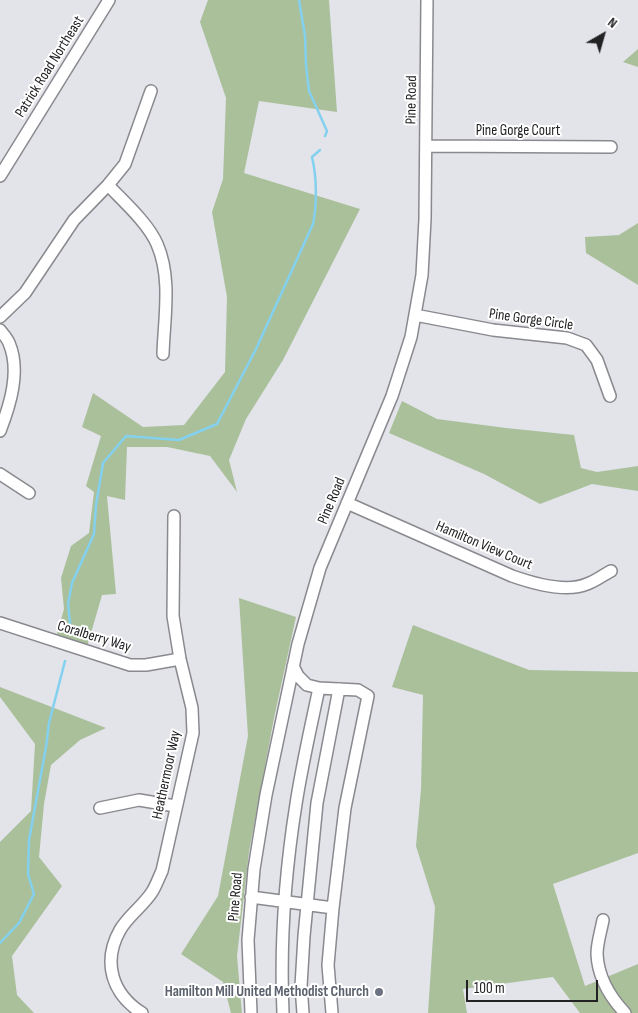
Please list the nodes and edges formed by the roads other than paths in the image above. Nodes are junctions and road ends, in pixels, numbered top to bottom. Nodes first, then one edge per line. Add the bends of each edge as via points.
1 (109, 0) edge
2 (427, 0) edge
3 (151, 91) dead end
4 (426, 146) junction
5 (611, 147) dead end
6 (0, 176) edge
7 (108, 186) junction
8 (415, 315) junction
9 (0, 317) edge
10 (0, 330) edge
11 (163, 354) dead end
12 (610, 396) dead end
13 (0, 432) edge
14 (0, 474) edge
15 (29, 493) dead end
16 (347, 503) junction
17 (174, 516) dead end
18 (611, 571) dead end
19 (0, 624) edge
20 (180, 659) junction
21 (293, 666) junction
22 (319, 688) junction
23 (339, 689) junction
24 (175, 806) junction
25 (100, 808) dead end
26 (251, 897) junction
27 (285, 900) junction
28 (306, 904) junction
29 (334, 908) junction
30 (604, 920) dead end
31 (142, 1013) edge
32 (251, 1013) edge
33 (283, 1013) edge
34 (303, 1013) edge
35 (332, 1013) edge
36 (625, 1013) edge

1 - 6 street, Patrick Road Northeast
2 - 4 street, Pine Road
3 - 7 street via 125,164
4 - 5 street, Pine Gorge Court
4 - 8 street, Pine Road via 426,218
7 - 9 street via 74,220 25,293
7 - 11 street via 140,218 157,243 166,278
8 - 12 street, Pine Gorge Circle via 493,330 567,338 586,345 596,360
8 - 16 street, Pine Road via 392,396
10 - 13 street via 9,343 14,365 14,382
14 - 15 street
16 - 18 street, Hamilton View Court via 534,584 568,588 586,585
16 - 21 street, Pine Road via 320,568
17 - 20 street, Heathermoor Way via 173,616
19 - 20 street, Coralberry Way via 130,665 146,666
20 - 24 street, Heathermoor Way via 192,708 193,733
21 - 22 street via 302,681
21 - 26 street, Pine Road via 266,795
22 - 23 street
22 - 27 street via 296,804
23 - 28 street via 317,803
23 - 29 street via 358,690 368,696 345,808
24 - 25 street via 139,800
24 - 31 street, Heathermoor Way via 162,870 153,891 120,929 111,950 111,972 118,990 130,1006
26 - 27 street
26 - 32 street, Pine Road via 248,940
27 - 28 street
27 - 33 street
28 - 29 street
28 - 34 street via 301,986
29 - 35 street via 328,965
30 - 36 street via 597,953 599,971 606,988

